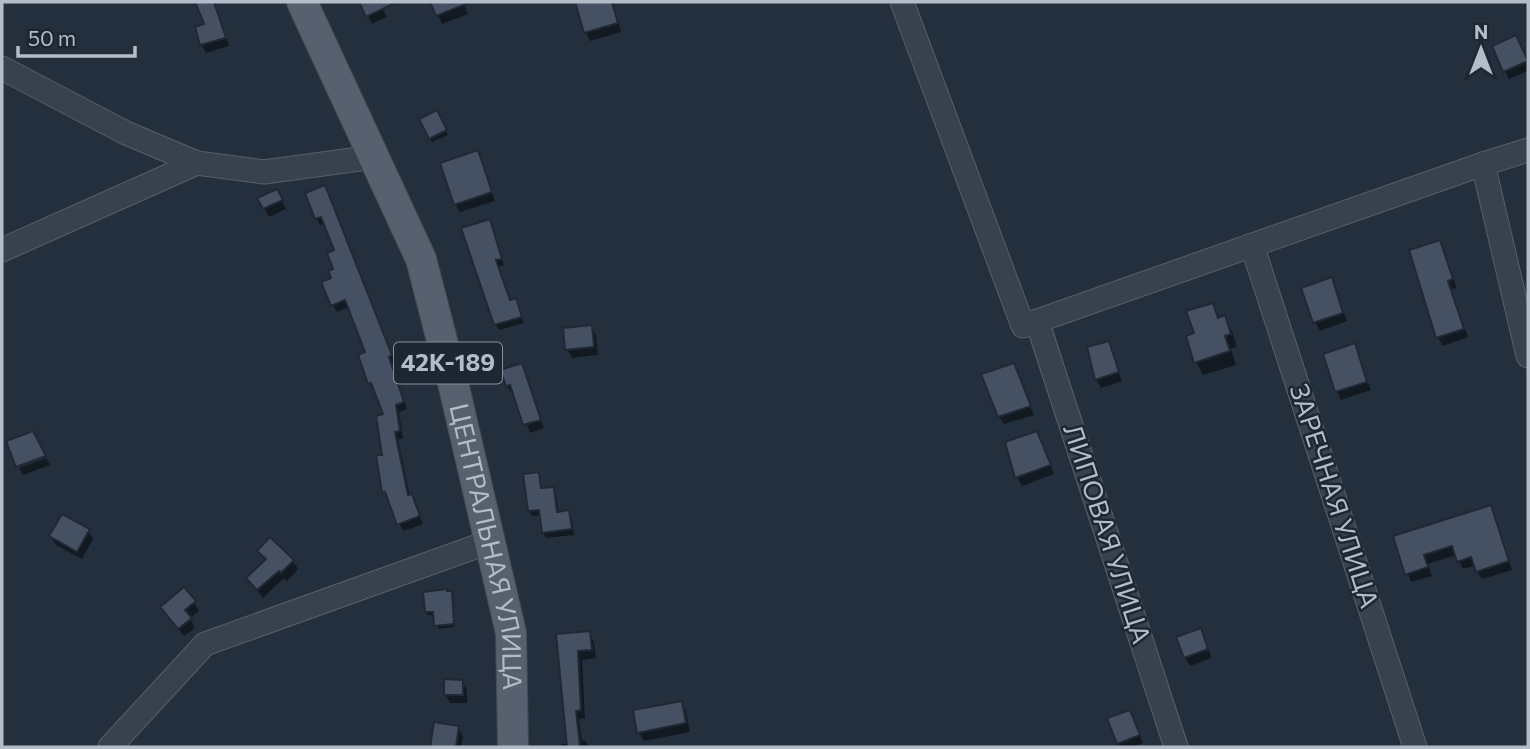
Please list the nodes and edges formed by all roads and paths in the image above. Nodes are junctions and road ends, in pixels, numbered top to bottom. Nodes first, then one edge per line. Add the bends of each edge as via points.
1 (302, 2) edge
2 (902, 2) edge
3 (2, 68) edge
4 (1528, 150) edge
5 (374, 157) junction
6 (197, 163) junction
7 (1483, 164) junction
8 (1252, 245) junction
9 (2, 250) edge
10 (1037, 321) junction
11 (1528, 356) edge
12 (489, 542) junction
13 (110, 747) edge
14 (513, 747) edge
15 (1177, 747) edge
16 (1415, 747) edge

1 - 5 main road, ЦЕНТРАЛЬНАЯ УЛИЦА / 42К-189
2 - 10 street via 1023,326
3 - 6 street via 126,133
4 - 7 street
5 - 6 street via 264,172
5 - 12 main road, ЦЕНТРАЛЬНАЯ УЛИЦА / 42К-189 via 421,259
6 - 9 street
7 - 8 street
7 - 11 street
8 - 10 street
8 - 16 street, ЗАРЕЧНАЯ УЛИЦА
10 - 15 street, ЛИПОВАЯ УЛИЦА
12 - 13 street via 205,644
12 - 14 main road, ЦЕНТРАЛЬНАЯ УЛИЦА / 42К-189 via 511,633

